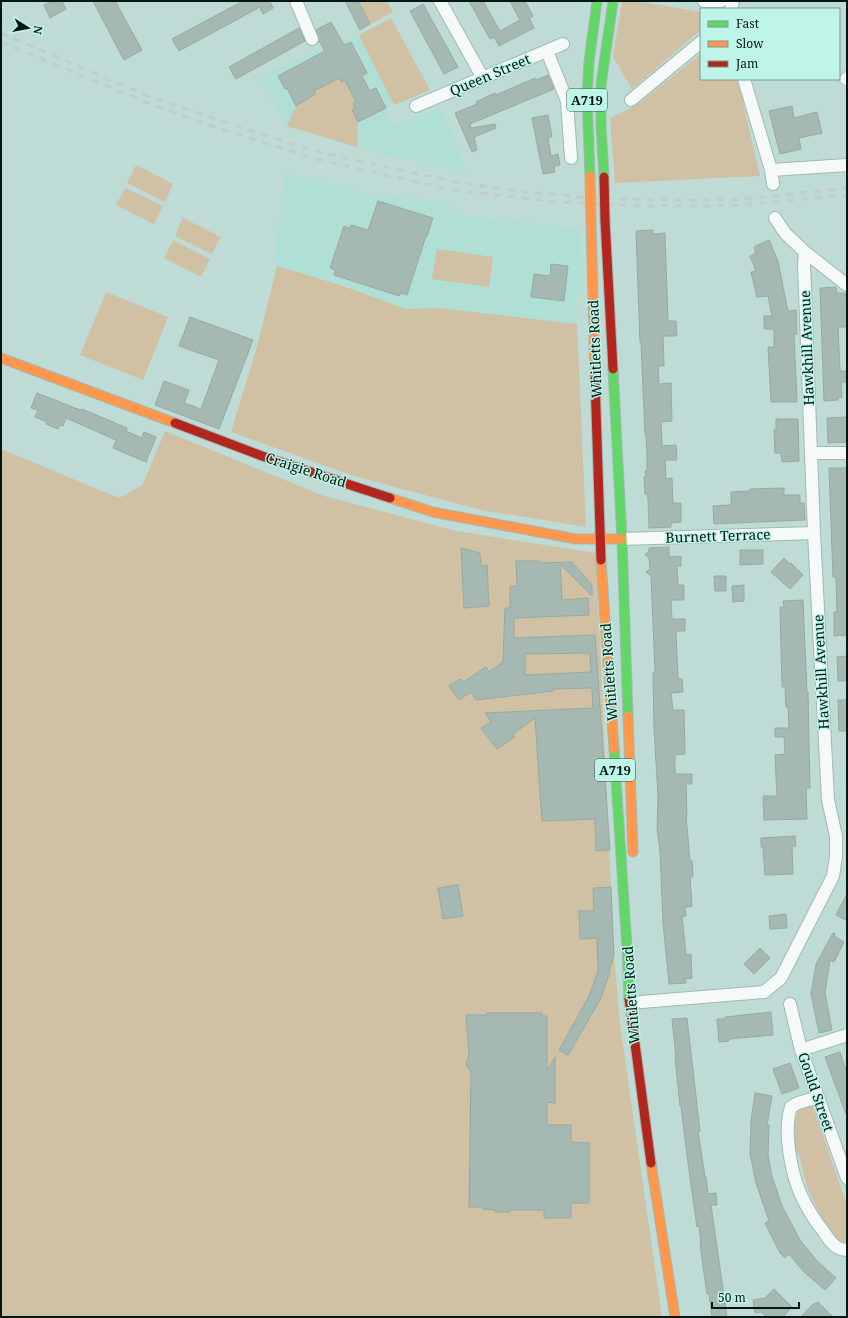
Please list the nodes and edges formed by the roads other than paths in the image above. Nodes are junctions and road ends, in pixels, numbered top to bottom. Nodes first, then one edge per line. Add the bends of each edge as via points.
1 (296, 1) edge
2 (440, 1) edge
3 (598, 1) edge
4 (613, 1) edge
5 (704, 1) edge
6 (721, 1) edge
7 (312, 39) dead end
8 (700, 43) edge
9 (563, 44) dead end
10 (547, 50) junction
11 (484, 78) junction
12 (744, 80) edge
13 (631, 100) dead end
14 (416, 106) dead end
15 (571, 158) dead end
16 (847, 166) edge
17 (771, 170) junction
18 (773, 184) dead end
19 (775, 218) dead end
20 (805, 252) junction
21 (847, 285) edge
22 (1, 358) edge
23 (847, 453) edge
24 (811, 454) junction
25 (814, 533) junction
26 (622, 539) junction
27 (600, 540) junction
28 (634, 861) dead end
29 (641, 1002) dead end
30 (790, 1004) dead end
31 (847, 1035) edge
32 (801, 1050) junction
33 (818, 1097) junction
34 (652, 1102) dead end
35 (847, 1178) edge
36 (847, 1250) edge
37 (677, 1271) dead end
38 (675, 1317) edge

1 - 7 street
2 - 11 street
3 - 27 main road, Whitletts Road / A719, bridge via 587,96
4 - 26 main road, Whitletts Road / A719, bridge via 601,85 601,125
5 - 6 street
8 - 13 street
9 - 10 street, Queen Street
10 - 11 street, Queen Street
10 - 15 street via 567,101
11 - 14 street, Queen Street
12 - 17 street
16 - 17 street
17 - 18 street
19 - 20 street via 785,233
20 - 21 street
20 - 24 street, Hawkhill Avenue
22 - 27 main road, Craigie Road via 262,456 433,512 576,539
23 - 24 street
24 - 25 street, Hawkhill Avenue
25 - 26 street, Burnett Terrace
25 - 29 street, Hawkhill Avenue via 828,800 836,836 833,876 781,978 764,992
26 - 27 main road, Craigie Road
26 - 28 main road, Whitletts Road / A719
27 - 38 main road, Whitletts Road / A719 via 629,1003
30 - 32 street, Gould Street
31 - 32 street
32 - 33 street, Gould Street
33 - 35 street, Gould Street
33 - 36 street via 791,1107 788,1137 792,1165 801,1194 815,1219 833,1244 839,1249
34 - 37 main road via 659,1164

